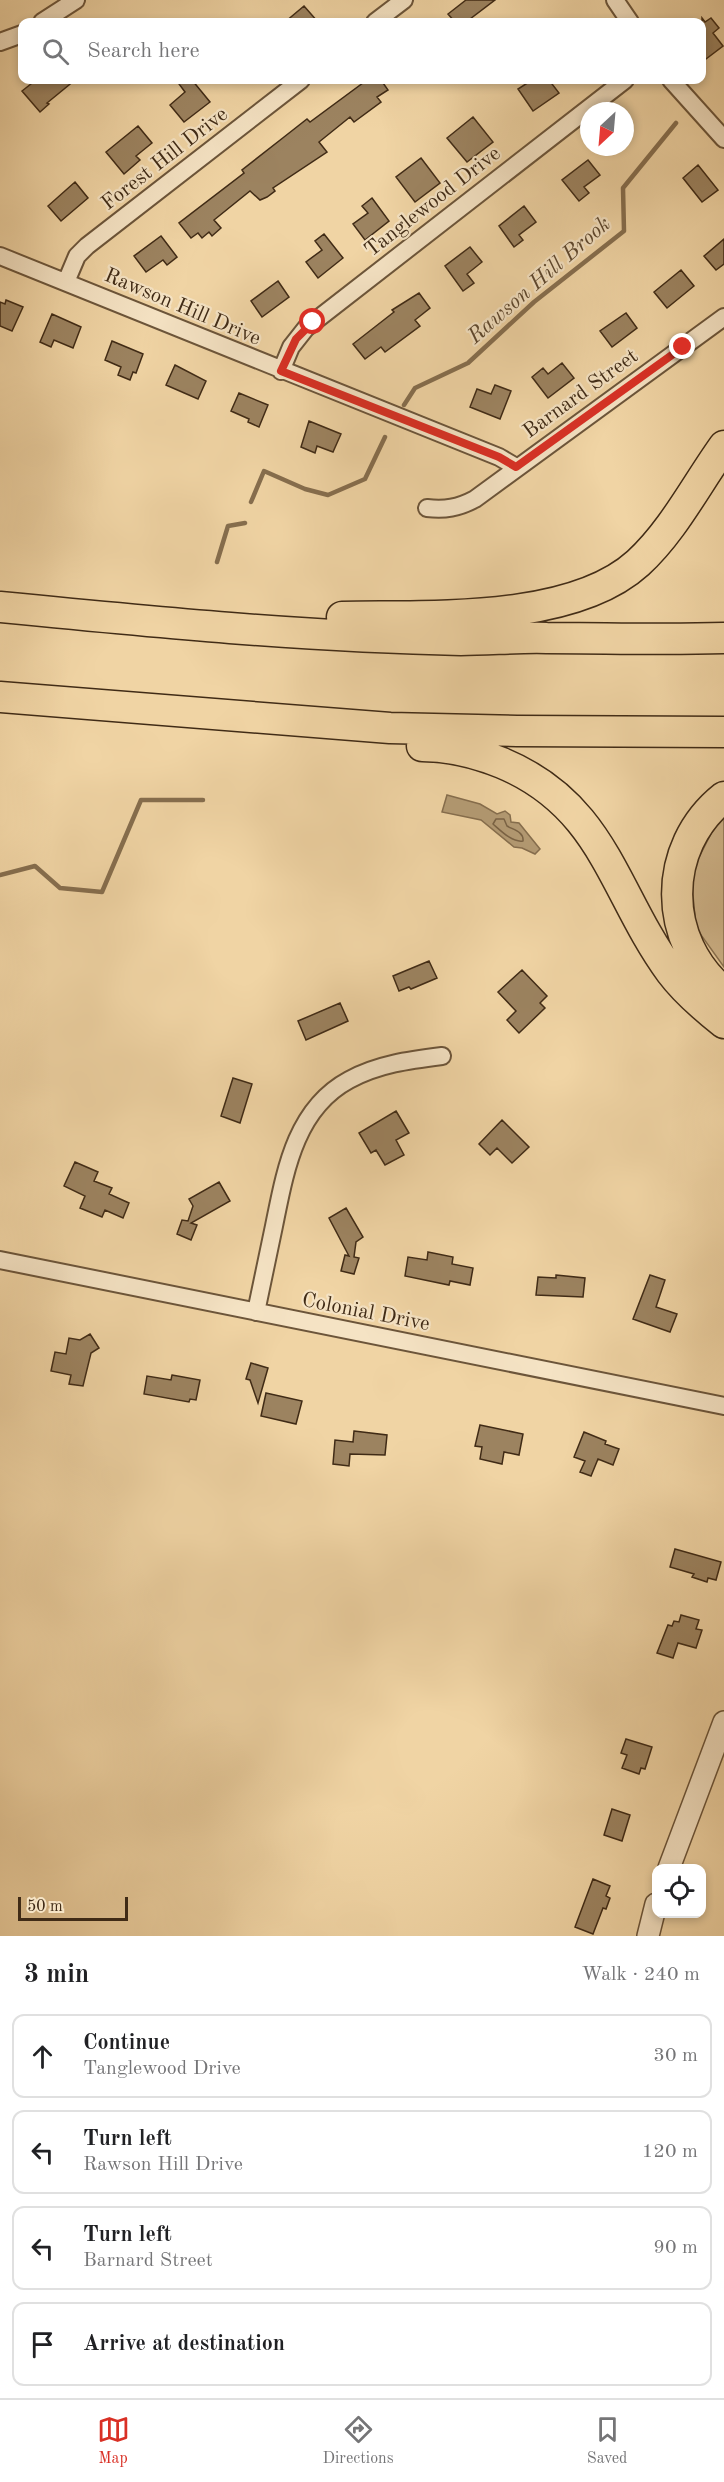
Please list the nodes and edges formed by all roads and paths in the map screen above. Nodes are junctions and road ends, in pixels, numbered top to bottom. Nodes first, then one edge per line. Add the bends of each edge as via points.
1 (76, 0) edge
2 (404, 0) edge
3 (615, 0) edge
4 (48, 18) edge
5 (380, 18) edge
6 (627, 18) edge
7 (18, 35) edge
8 (0, 42) edge
9 (297, 84) edge
10 (620, 84) edge
11 (676, 84) edge
12 (724, 139) edge
13 (0, 256) edge
14 (66, 282) junction
15 (724, 317) edge
16 (281, 371) junction
17 (724, 446) edge
18 (516, 467) junction
19 (426, 508) dead end
20 (0, 607) edge
21 (174, 622) junction
22 (724, 638) edge
23 (0, 698) edge
24 (332, 724) junction
25 (724, 732) edge
26 (724, 797) edge
27 (724, 992) edge
28 (724, 1023) edge
29 (442, 1056) dead end
30 (0, 1260) edge
31 (256, 1312) junction
32 (724, 1406) edge
33 (724, 1722) edge
34 (671, 1864) edge
35 (653, 1918) edge
36 (648, 1936) edge

1 - 4 street
2 - 5 street
3 - 6 street
7 - 8 street
9 - 14 street, Forest Hill Drive via 82,250
10 - 16 street, Tanglewood Drive via 306,328 291,347
11 - 12 street
13 - 14 street, Rawson Hill Drive
14 - 16 street, Rawson Hill Drive
15 - 18 street, Barnard Street
16 - 18 street, Rawson Hill Drive
17 - 21 highway via 658,543 627,573 585,594 525,608 437,616 224,615
18 - 19 street, Barnard Street via 465,504 448,509
20 - 21 highway
21 - 22 highway via 448,639
23 - 24 highway
24 - 25 highway via 517,731
24 - 28 highway via 408,746 475,753 514,768 546,787 590,832 672,974
26 - 27 highway via 708,812 687,844 677,887 681,921 691,954 705,975
29 - 31 street via 386,1064 360,1074 336,1088 308,1118 287,1165
30 - 31 street, Colonial Drive
31 - 32 street, Colonial Drive
33 - 34 street
35 - 36 street

